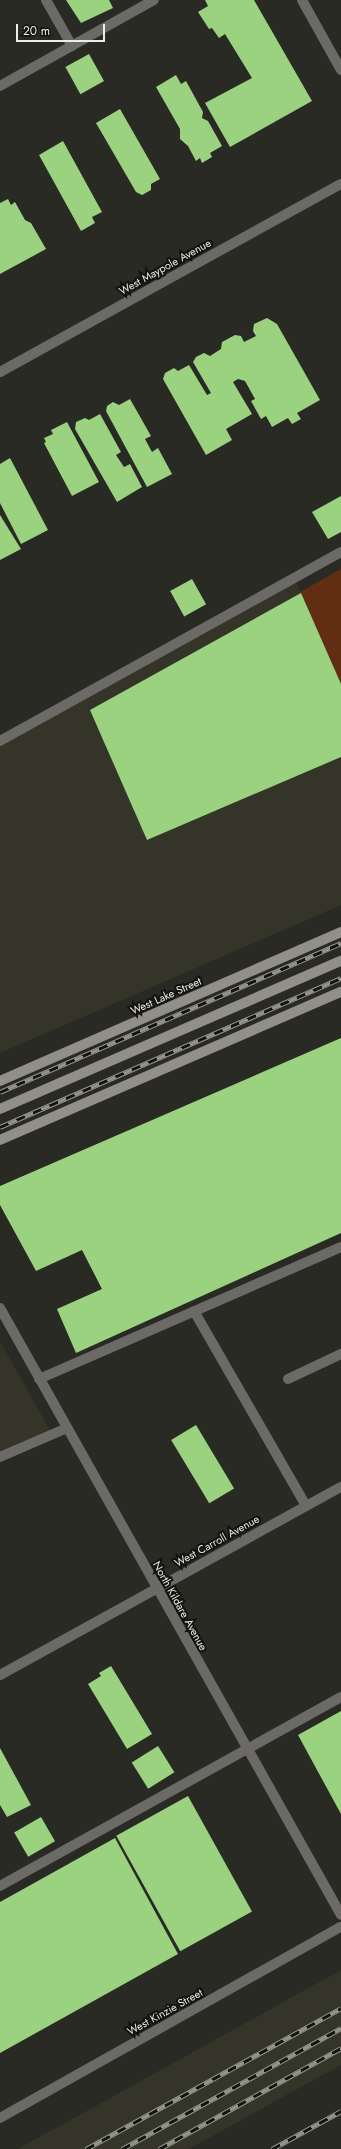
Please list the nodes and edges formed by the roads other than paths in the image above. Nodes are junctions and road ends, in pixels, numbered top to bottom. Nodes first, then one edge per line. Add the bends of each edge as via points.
1 (46, 0) edge
2 (154, 0) edge
3 (302, 0) edge
4 (72, 46) junction
5 (341, 70) edge
6 (0, 86) edge
7 (341, 184) edge
8 (0, 372) edge
9 (341, 552) edge
10 (0, 741) edge
11 (341, 932) edge
12 (341, 961) edge
13 (341, 992) edge
14 (0, 1081) edge
15 (0, 1109) edge
16 (0, 1140) edge
17 (341, 1247) edge
18 (0, 1308) edge
19 (194, 1311) junction
20 (341, 1354) edge
21 (39, 1379) junction
22 (288, 1379) dead end
23 (67, 1428) junction
24 (0, 1457) edge
25 (341, 1487) edge
26 (306, 1506) junction
27 (157, 1589) junction
28 (0, 1675) edge
29 (341, 1696) edge
30 (247, 1749) junction
31 (0, 1886) edge
32 (341, 1915) edge
33 (341, 1927) edge
34 (0, 2118) edge

1 - 4 street
2 - 4 street
3 - 5 street
4 - 6 street
7 - 8 street, West Maypole Avenue
9 - 10 street
11 - 14 main road, West Lake Street
12 - 15 main road
13 - 16 main road
17 - 19 street
18 - 21 street, North Kildare Avenue
19 - 21 street
19 - 26 street
20 - 22 street
21 - 23 street, North Kildare Avenue
23 - 24 street
23 - 27 street, North Kildare Avenue
25 - 26 street, West Carroll Avenue
26 - 27 street, West Carroll Avenue
27 - 28 street, West Carroll Avenue
27 - 30 street, North Kildare Avenue
29 - 30 street
30 - 31 street
30 - 32 street, North Kildare Avenue
33 - 34 street, West Kinzie Street

